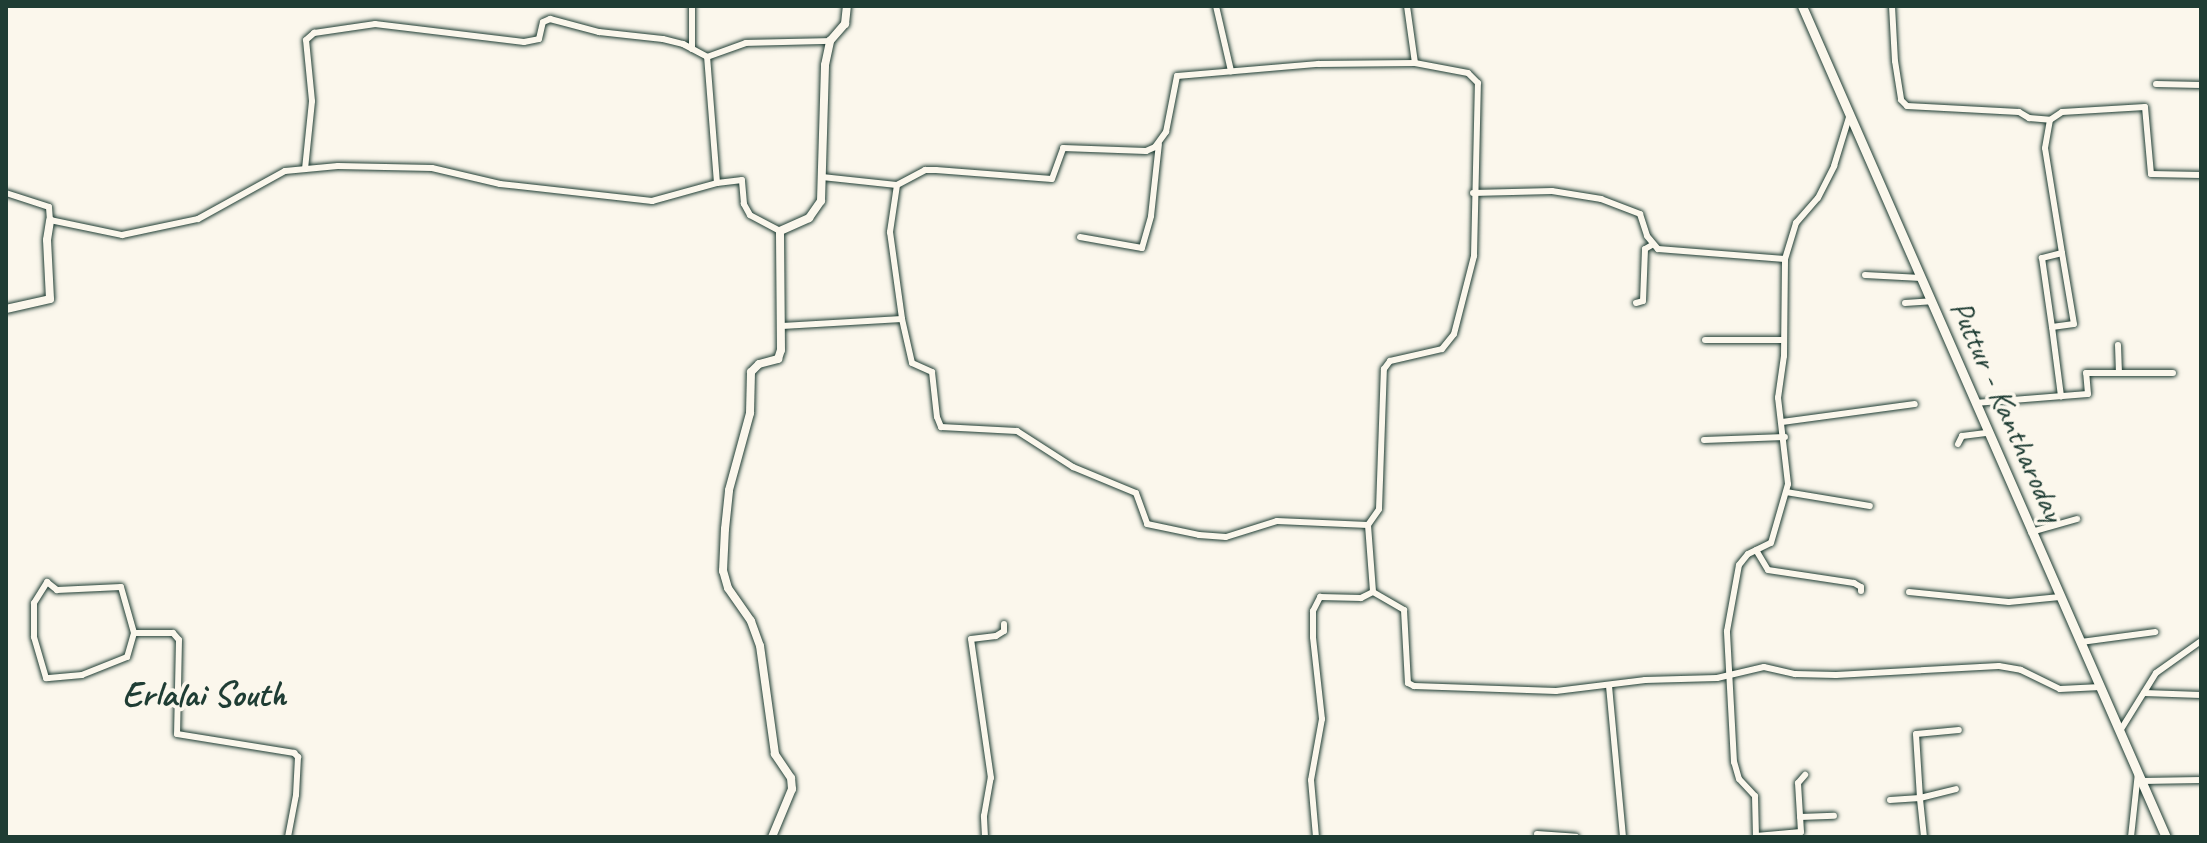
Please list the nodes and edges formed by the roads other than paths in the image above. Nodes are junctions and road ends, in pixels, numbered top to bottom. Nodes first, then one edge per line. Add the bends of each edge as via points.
1 (692, 6) edge
2 (847, 6) edge
3 (1216, 6) edge
4 (1407, 6) edge
5 (1802, 6) edge
6 (1892, 6) edge
7 (830, 41) junction
8 (692, 49) junction
9 (707, 57) junction
10 (1415, 63) junction
11 (1231, 71) junction
12 (2156, 84) dead end
13 (2201, 85) edge
14 (1850, 114) junction
15 (2050, 120) junction
16 (1159, 144) junction
17 (305, 169) junction
18 (2201, 175) edge
19 (822, 177) junction
20 (717, 183) junction
21 (897, 185) junction
22 (6, 193) edge
23 (1473, 193) junction
24 (50, 220) junction
25 (780, 231) junction
26 (1080, 237) dead end
27 (1652, 245) junction
28 (2062, 253) junction
29 (1785, 259) junction
30 (1865, 275) dead end
31 (1921, 278) junction
32 (1931, 301) junction
33 (1636, 303) dead end
34 (1905, 303) dead end
35 (6, 309) edge
36 (902, 319) junction
37 (782, 326) junction
38 (2052, 327) junction
39 (1705, 340) dead end
40 (1784, 340) junction
41 (2118, 345) dead end
42 (2119, 373) junction
43 (2173, 373) dead end
44 (2061, 396) junction
45 (1975, 403) junction
46 (1915, 404) dead end
47 (1782, 422) junction
48 (1988, 433) junction
49 (1785, 437) junction
50 (1704, 440) dead end
51 (1958, 444) dead end
52 (1786, 492) junction
53 (1870, 506) dead end
54 (2077, 519) dead end
55 (1368, 525) junction
56 (2031, 532) junction
57 (1756, 550) junction
58 (1861, 591) dead end
59 (1373, 592) junction
60 (1909, 592) dead end
61 (2060, 597) junction
62 (1004, 624) dead end
63 (2155, 632) dead end
64 (134, 633) junction
65 (2201, 641) edge
66 (2081, 642) junction
67 (1730, 676) junction
68 (1609, 686) junction
69 (2101, 687) junction
70 (2144, 693) junction
71 (2201, 695) edge
72 (1959, 730) dead end
73 (2120, 731) junction
74 (1805, 775) dead end
75 (2140, 776) junction
76 (2201, 780) edge
77 (1956, 789) dead end
78 (1920, 798) junction
79 (1890, 800) dead end
80 (1834, 816) dead end
81 (1800, 817) junction
82 (1537, 834) dead end
83 (1756, 836) edge
84 (288, 837) edge
85 (772, 837) edge
86 (985, 837) edge
87 (1316, 837) edge
88 (1576, 837) edge
89 (1623, 837) edge
90 (1924, 837) edge
91 (2131, 837) edge
92 (2166, 837) edge

1 - 8 street
2 - 7 street via 845,24
3 - 11 street
4 - 10 street
5 - 14 main road, Puttur - Kantharoday
6 - 15 street via 1895,61 1901,100 1907,106 2019,112
7 - 9 street via 746,43
7 - 19 street
8 - 9 street
8 - 17 street via 550,19 543,22 539,39 524,42 375,24 314,33 306,40 312,101
9 - 20 street
10 - 11 street
10 - 23 street via 1468,73 1478,83
11 - 16 street via 1177,76
12 - 13 street
14 - 29 street via 1834,166 1818,198 1796,223
14 - 31 main road, Puttur - Kantharoday
15 - 18 street via 2070,111 2145,107 2151,174
15 - 28 street via 2045,148
16 - 21 street via 1146,151 1063,148 1052,179 925,170
16 - 26 street via 1142,248
17 - 20 street via 432,168 500,184 652,201
17 - 24 street via 285,171 198,219 155,231 122,235
19 - 21 street
19 - 25 street via 816,211
20 - 25 street via 742,180 750,215
21 - 36 street via 890,232
22 - 24 street via 49,207
23 - 27 street via 1552,191 1601,199 1640,214
23 - 55 street via 1474,256 1454,334 1442,349 1390,361 1384,369 1379,509
24 - 35 street via 50,299
25 - 37 street
27 - 29 street
27 - 33 street via 1645,249 1643,301
28 - 38 street via 2042,258
28 - 38 street via 2074,324
29 - 40 street
30 - 31 street
31 - 32 main road, Puttur - Kantharoday
32 - 34 street
32 - 45 main road, Puttur - Kantharoday
36 - 37 street
36 - 55 street via 912,363 932,372 941,427 1017,431 1073,467 1136,493 1147,524 1226,537 1277,521
37 - 85 street via 778,359 751,372 750,413 729,490 723,571 760,646 775,754 791,778 792,789
38 - 44 street
39 - 40 street
40 - 47 street via 1778,398
41 - 42 street
42 - 43 street
42 - 44 street via 2086,373 2088,394
44 - 45 street
45 - 48 main road, Puttur - Kantharoday
46 - 47 street
47 - 49 street
48 - 51 street via 1962,436
48 - 56 main road, Puttur - Kantharoday
49 - 50 street
49 - 52 street
52 - 53 street
52 - 57 street via 1771,543
54 - 56 street
55 - 59 street
56 - 61 main road, Puttur - Kantharoday
57 - 58 street via 1768,570 1854,583
57 - 67 street via 1739,565 1727,631
59 - 68 street via 1404,610 1408,683 1414,686 1556,691
59 - 87 street via 1361,598 1320,597 1313,611 1322,719 1311,780
60 - 61 street via 2009,602
61 - 66 main road, Puttur - Kantharoday
62 - 86 street via 996,636 971,639 991,778
63 - 66 street
64 - 64 street via 127,657 82,675 46,678 34,637 34,603 47,582 57,590 121,587
64 - 84 street via 173,633 179,640 177,734 298,757
65 - 70 street via 2156,673
66 - 69 main road, Puttur - Kantharoday
67 - 68 street
67 - 69 street via 1764,667 1836,675 1999,666 2021,670 2060,689
67 - 83 street via 1734,762 1739,779 1755,796
68 - 89 street
69 - 73 main road, Puttur - Kantharoday
70 - 71 street
70 - 73 street
72 - 78 street via 1916,734
73 - 75 main road, Puttur - Kantharoday
74 - 81 street via 1798,783
75 - 76 street
75 - 91 street
75 - 92 main road, Puttur - Kantharoday
77 - 78 street
78 - 79 street
78 - 90 street
80 - 81 street
81 - 83 street via 1801,832 1796,835
82 - 88 street

